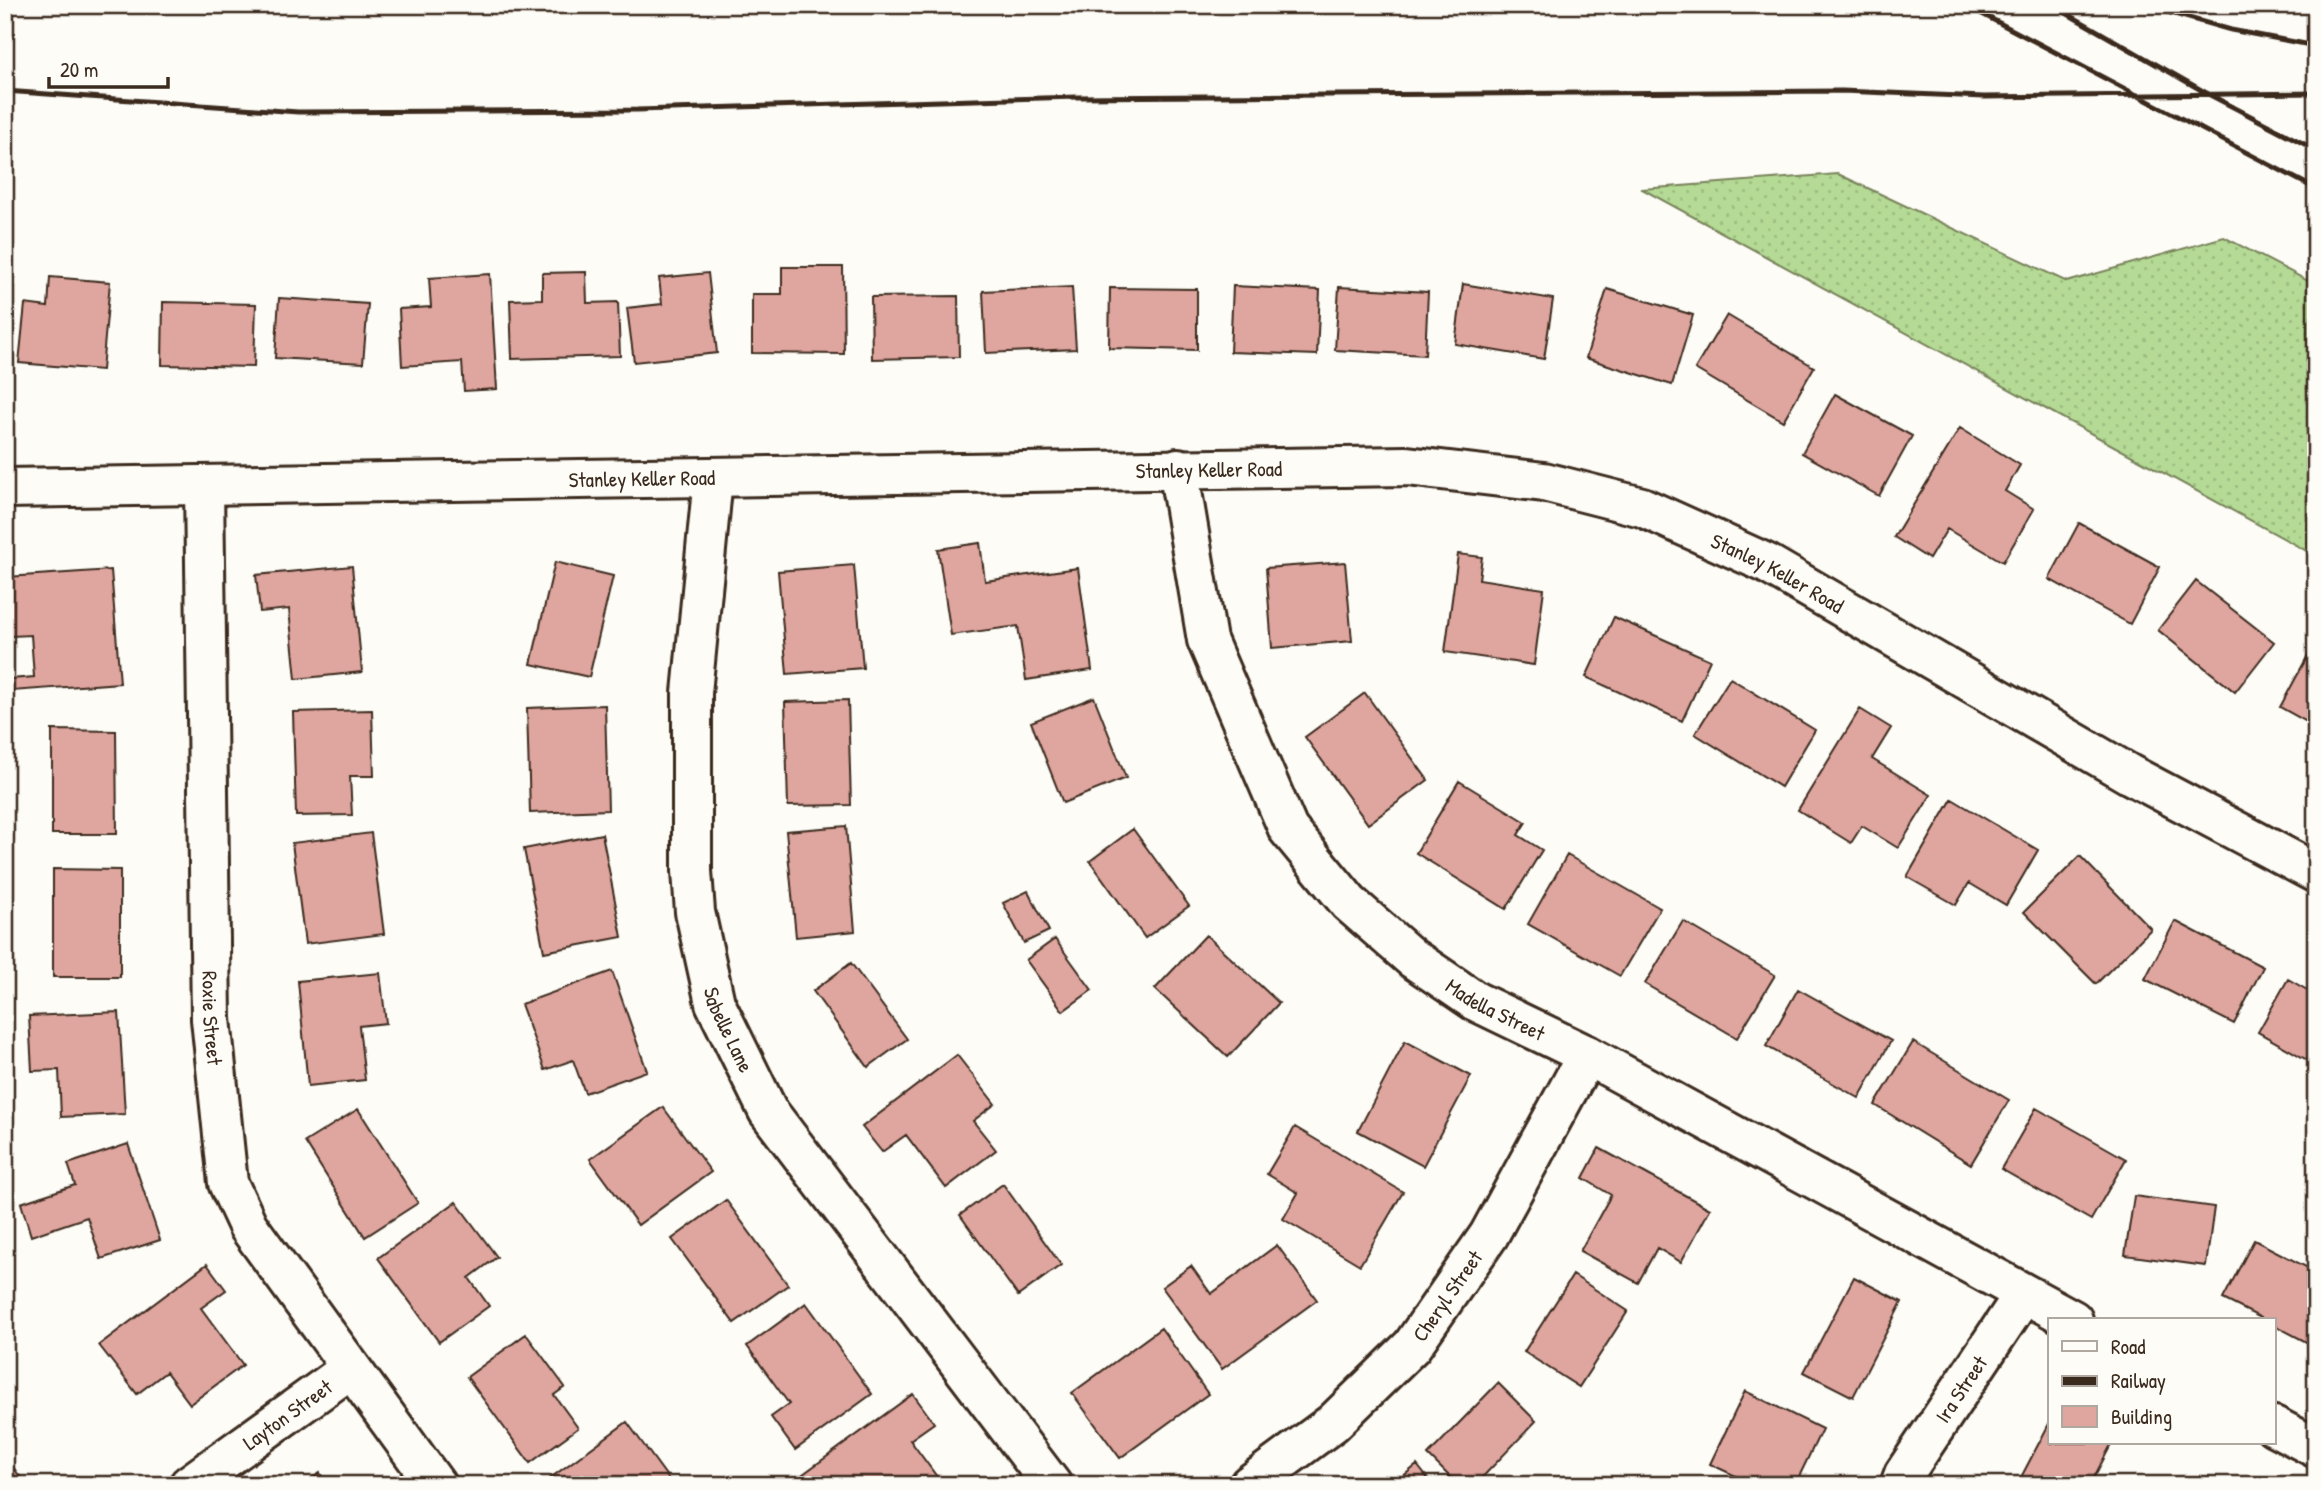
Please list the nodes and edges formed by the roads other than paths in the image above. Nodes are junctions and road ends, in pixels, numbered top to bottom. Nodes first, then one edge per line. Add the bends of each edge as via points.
1 (1178, 468) junction
2 (713, 478) junction
3 (204, 486) junction
4 (5, 488) edge
5 (2316, 873) edge
6 (1587, 1055) junction
7 (2024, 1294) junction
8 (2069, 1318) edge
9 (350, 1369) junction
10 (2276, 1427) edge
11 (2316, 1448) edge
12 (189, 1485) edge
13 (436, 1485) edge
14 (1052, 1485) edge
15 (1249, 1485) edge
16 (1900, 1485) edge

1 - 2 street, Stanley Keller Road
1 - 5 street, Stanley Keller Road via 1407,466 1544,482 1642,506 1766,563 2129,774
1 - 6 street, Madella Street via 1207,640 1288,829 1349,903 1412,958 1475,1001
2 - 3 street, Stanley Keller Road
2 - 14 street, Sabelle Lane via 692,693 692,871 695,912 715,1003 768,1111
3 - 4 street, Stanley Keller Road
3 - 9 street, Roxie Street via 211,1019 228,1183 248,1226
6 - 7 street, Madella Street
6 - 15 street, Cheryl Street via 1489,1235 1412,1346 1333,1423
7 - 8 street, Madella Street
7 - 16 street, Ira Street
9 - 12 street, Layton Street
9 - 13 street, Roxie Street
10 - 11 street

